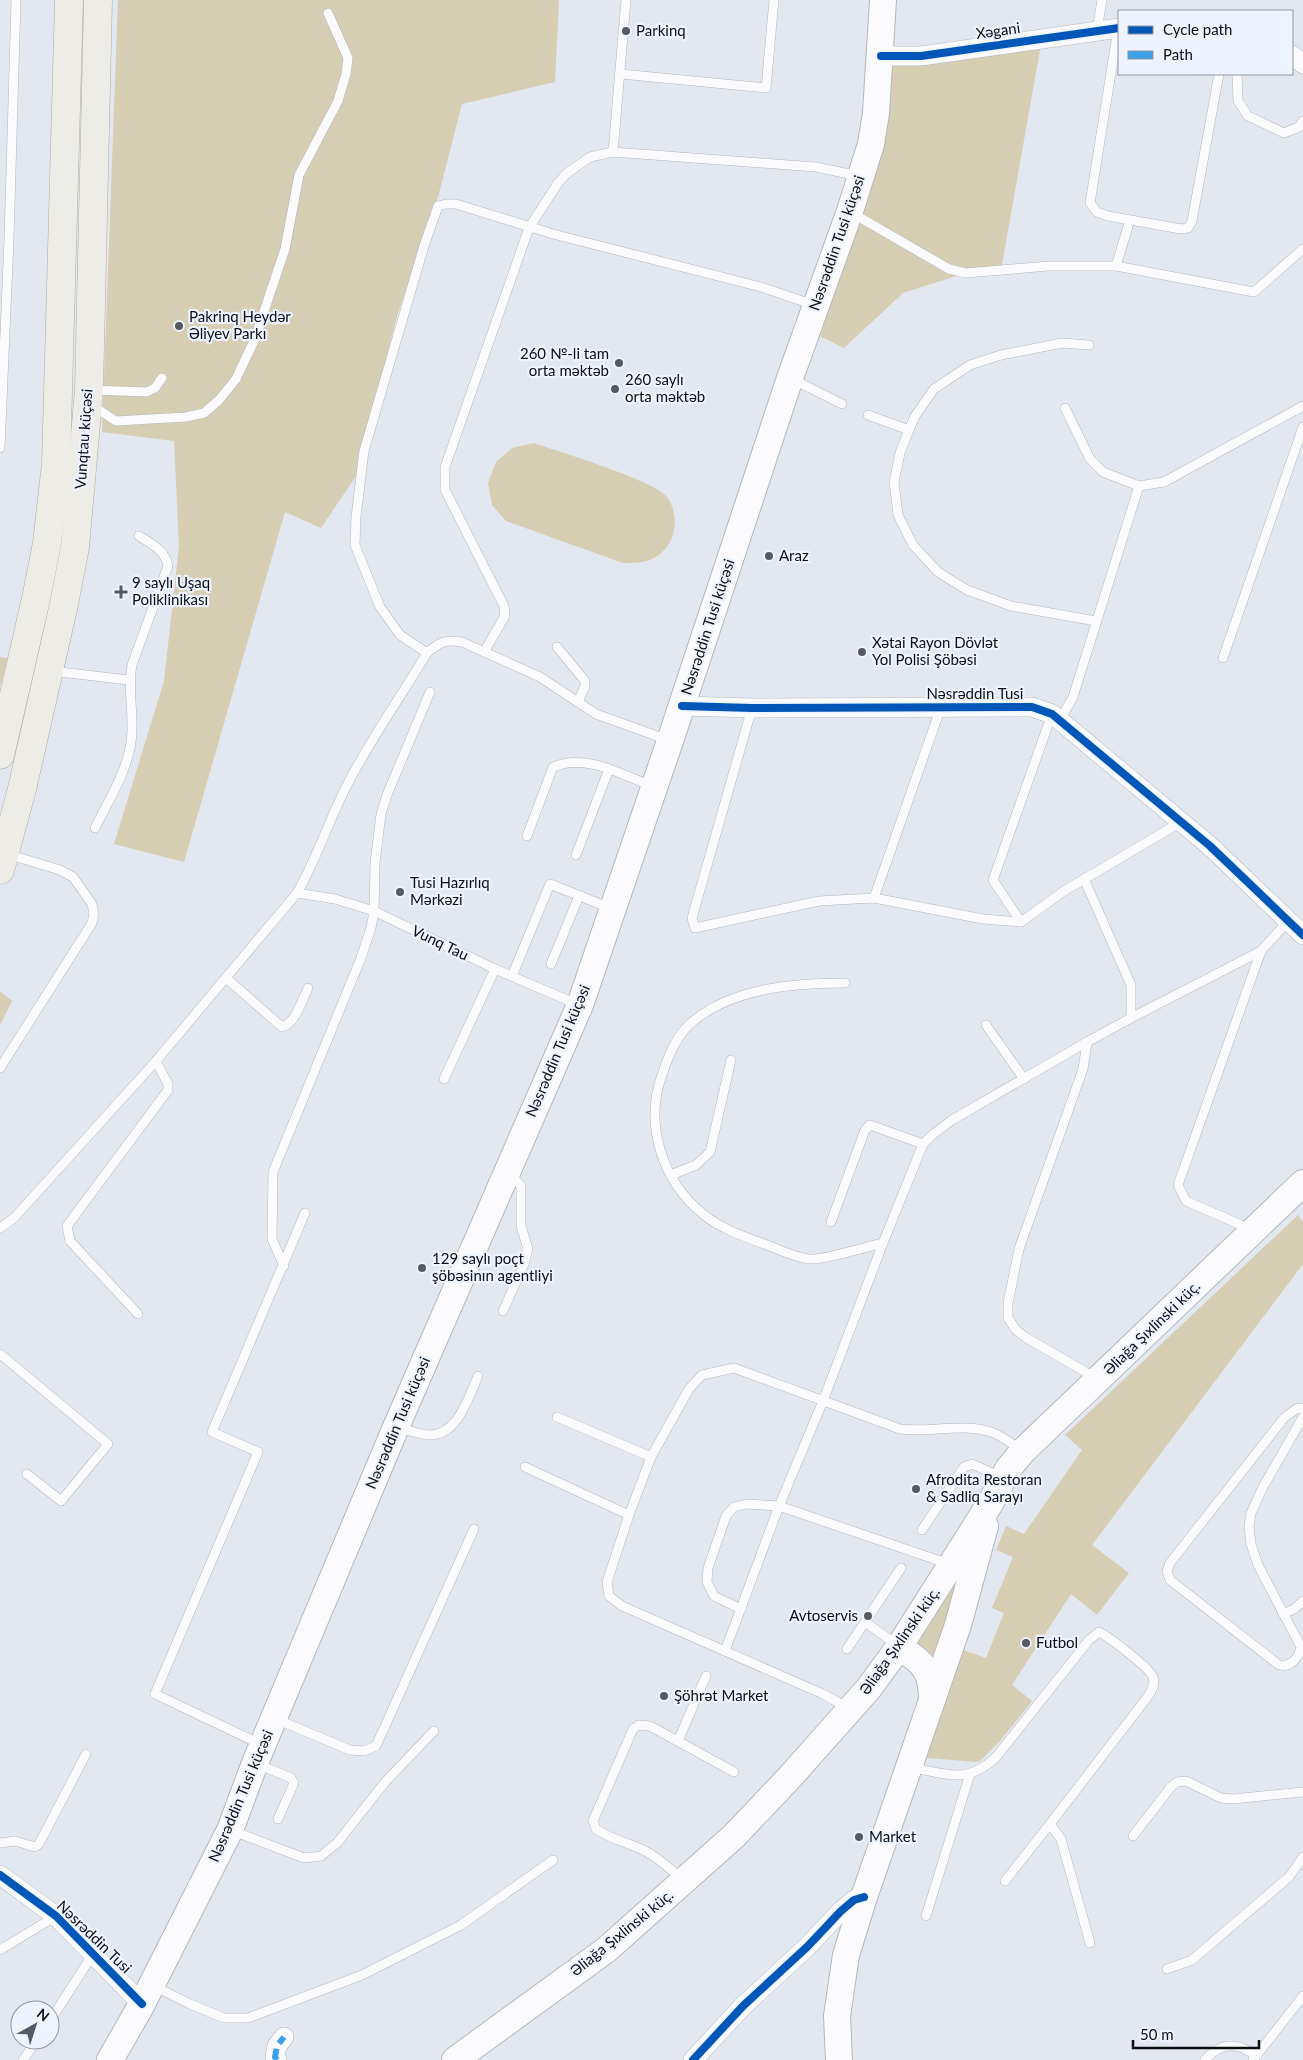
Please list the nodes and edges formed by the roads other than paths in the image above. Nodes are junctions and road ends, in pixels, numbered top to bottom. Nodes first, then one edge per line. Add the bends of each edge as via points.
1 (16, 0) edge
2 (69, 0) edge
3 (98, 0) edge
4 (626, 0) edge
5 (774, 0) edge
6 (883, 0) edge
7 (1102, 0) edge
8 (328, 13) dead end
9 (1118, 28) edge
10 (1097, 31) junction
11 (1118, 34) edge
12 (881, 56) junction
13 (621, 74) junction
14 (1219, 75) edge
15 (1237, 75) edge
16 (1302, 127) edge
17 (613, 152) junction
18 (861, 177) junction
19 (850, 212) junction
20 (1130, 220) junction
21 (530, 228) junction
22 (5, 240) edge
23 (1303, 249) edge
24 (1116, 266) junction
25 (816, 306) junction
26 (1089, 345) dead end
27 (162, 378) dead end
28 (790, 378) junction
29 (88, 396) junction
30 (842, 404) dead end
31 (1303, 406) edge
32 (1065, 408) dead end
33 (868, 415) dead end
34 (1303, 427) edge
35 (908, 430) junction
36 (0, 448) edge
37 (1138, 486) junction
38 (139, 536) dead end
39 (1096, 621) junction
40 (557, 647) dead end
41 (484, 652) junction
42 (427, 653) junction
43 (1223, 658) dead end
44 (48, 671) junction
45 (129, 680) junction
46 (430, 692) dead end
47 (578, 702) junction
48 (682, 706) junction
49 (941, 707) junction
50 (752, 708) junction
51 (1056, 717) junction
52 (670, 742) junction
53 (0, 755) edge
54 (609, 769) junction
55 (654, 787) junction
56 (1180, 822) junction
57 (95, 828) dead end
58 (527, 836) dead end
59 (576, 855) dead end
60 (3, 862) edge
61 (1084, 879) junction
62 (297, 893) junction
63 (579, 896) junction
64 (874, 898) junction
65 (612, 909) junction
66 (374, 911) junction
67 (1288, 921) junction
68 (1021, 922) junction
69 (1303, 935) edge
70 (1261, 951) junction
71 (552, 964) dead end
72 (494, 969) junction
73 (512, 976) junction
74 (226, 978) junction
75 (845, 983) dead end
76 (308, 988) dead end
77 (580, 1005) junction
78 (1131, 1018) junction
79 (986, 1025) dead end
80 (1087, 1042) junction
81 (731, 1060) dead end
82 (156, 1061) junction
83 (0, 1068) edge
84 (444, 1079) dead end
85 (1024, 1079) junction
86 (923, 1144) junction
87 (508, 1170) junction
88 (671, 1175) junction
89 (1300, 1190) edge
90 (306, 1213) dead end
91 (831, 1222) dead end
92 (0, 1228) edge
93 (1251, 1232) junction
94 (883, 1242) junction
95 (284, 1266) junction
96 (503, 1311) dead end
97 (138, 1314) dead end
98 (0, 1354) edge
99 (478, 1376) dead end
100 (1098, 1380) junction
101 (823, 1401) junction
102 (1303, 1408) edge
103 (557, 1417) dead end
104 (1303, 1417) edge
105 (396, 1427) junction
106 (1023, 1451) junction
107 (652, 1457) junction
108 (525, 1467) dead end
109 (27, 1474) dead end
110 (1003, 1478) junction
111 (991, 1502) junction
112 (779, 1506) junction
113 (629, 1515) junction
114 (474, 1528) dead end
115 (922, 1530) dead end
116 (951, 1565) junction
117 (901, 1568) dead end
118 (1303, 1601) edge
119 (741, 1608) junction
120 (1283, 1614) junction
121 (865, 1622) junction
122 (899, 1647) junction
123 (847, 1649) dead end
124 (724, 1651) junction
125 (706, 1676) dead end
126 (932, 1703) junction
127 (851, 1710) junction
128 (274, 1718) junction
129 (434, 1731) dead end
130 (678, 1741) junction
131 (86, 1754) dead end
132 (258, 1754) junction
133 (910, 1767) junction
134 (734, 1772) dead end
135 (970, 1774) junction
136 (1303, 1792) edge
137 (278, 1819) dead end
138 (1050, 1824) junction
139 (230, 1830) junction
140 (1133, 1836) dead end
141 (0, 1843) edge
142 (1303, 1857) edge
143 (553, 1860) dead end
144 (0, 1875) edge
145 (685, 1881) junction
146 (1005, 1881) dead end
147 (864, 1898) junction
148 (56, 1916) junction
149 (926, 1916) dead end
150 (1090, 1943) dead end
151 (0, 1950) edge
152 (93, 1954) junction
153 (1167, 1969) dead end
154 (146, 1994) junction
155 (1303, 1996) edge
156 (60, 2005) edge
157 (284, 2038) dead end
158 (1255, 2058) edge
159 (110, 2060) edge
160 (277, 2060) edge
161 (455, 2060) edge
162 (693, 2060) edge
163 (840, 2060) edge
164 (1205, 2060) edge

1 - 22 lane
2 - 53 main road, Vunqtau küçəsi via 56,464 45,552
3 - 29 main road, Vunqtau küçəsi
4 - 13 lane
5 - 13 lane via 766,88
6 - 12 main road, Nəsrəddin Tusi küçəsi
7 - 10 lane
8 - 29 lane via 348,58 346,74 338,102 299,175 285,249 254,341 236,379 204,413 186,417 116,421
9 - 10 street, Xəgani
10 - 12 street, Xəgani via 921,56
11 - 20 lane via 1090,203 1096,212
12 - 18 main road, Nəsrəddin Tusi küçəsi via 871,144
13 - 17 lane
14 - 20 lane via 1192,221 1188,228
15 - 16 lane via 1238,101 1248,116 1284,133
17 - 18 lane via 816,167
17 - 21 lane via 590,157 566,174
18 - 19 main road, Nəsrəddin Tusi küçəsi
19 - 24 lane via 949,268 966,273 1049,266
19 - 25 main road, Nəsrəddin Tusi küçəsi
20 - 24 lane
21 - 25 lane via 761,287
21 - 41 lane via 444,467 445,490 504,606 505,616
21 - 42 lane via 456,204 438,206 364,451 354,545 380,607 400,635
22 - 36 lane
23 - 24 lane via 1254,292
25 - 28 main road, Nəsrəddin Tusi küçəsi
26 - 35 lane via 1062,343 1001,355 970,365 934,389
27 - 29 lane via 155,388 147,392
28 - 30 lane
28 - 48 main road, Nəsrəddin Tusi küçəsi
29 - 44 main road, Vunqtau küçəsi via 75,547
31 - 37 lane via 1164,482
32 - 37 lane via 1090,459 1103,472
33 - 35 lane
34 - 43 lane
35 - 39 lane via 894,482 898,515 913,545 938,572 967,590 1011,606
37 - 39 lane
38 - 45 lane via 160,549 168,566
39 - 51 lane via 1072,697
40 - 47 lane via 585,681
41 - 42 lane via 450,640
41 - 47 lane via 540,678
42 - 62 lane via 349,782
44 - 45 lane
44 - 60 main road, Vunqtau küçəsi
45 - 57 lane via 131,743 123,769
46 - 66 lane via 381,814
47 - 52 lane via 596,714
48 - 50 street, Nəsrəddin Tusi
48 - 52 main road, Nəsrəddin Tusi küçəsi
49 - 50 street, Nəsrəddin Tusi
49 - 51 street, Nəsrəddin Tusi via 1032,707
49 - 64 lane
50 - 64 lane via 692,918 695,928 819,902
51 - 56 street, Nəsrəddin Tusi
51 - 68 lane via 993,880
52 - 55 main road, Nəsrəddin Tusi küçəsi
54 - 55 lane
54 - 58 lane via 583,762 565,762 553,767
54 - 59 lane
55 - 65 main road, Nəsrəddin Tusi küçəsi
56 - 61 lane
56 - 67 street, Nəsrəddin Tusi via 1210,846
60 - 83 lane via 60,870 73,877 92,904 94,914 92,923
61 - 68 lane
61 - 78 lane via 1131,985
62 - 66 lane, Vunq Tau via 335,899
62 - 74 lane
63 - 65 lane
63 - 71 lane
63 - 73 lane via 550,884
64 - 68 lane via 983,919
65 - 77 main road, Nəsrəddin Tusi küçəsi
66 - 72 lane, Vunq Tau
66 - 95 lane via 361,958 273,1172 272,1239
67 - 69 street, Nəsrəddin Tusi
67 - 70 lane
70 - 78 lane
70 - 93 lane via 1178,1186 1186,1201
72 - 73 lane, Vunq Tau
72 - 84 lane
73 - 77 lane, Vunq Tau
74 - 76 lane via 282,1027 292,1020
74 - 82 lane
75 - 88 lane via 808,983 760,991 724,1002 690,1023 670,1052 657,1088 654,1122 662,1157
77 - 87 main road, Nəsrəddin Tusi küçəsi
78 - 80 lane
79 - 85 lane
80 - 85 lane
80 - 100 lane via 1083,1069 1019,1249 1008,1318 1025,1337
81 - 88 lane via 710,1152 696,1165
82 - 92 lane via 14,1218
82 - 97 lane via 168,1090 67,1226 70,1241
85 - 86 lane via 952,1120
86 - 91 lane via 870,1125 865,1130
86 - 94 lane
87 - 96 lane via 521,1186 521,1226 528,1249
87 - 105 main road, Nəsrəddin Tusi küçəsi
88 - 94 lane via 677,1187 703,1214 733,1233 811,1260
89 - 93 main road, Əliağa Şıxlinski küç.
90 - 95 lane
93 - 100 main road, Əliağa Şıxlinski küç.
94 - 101 lane
95 - 132 lane via 212,1432 258,1452 155,1694
98 - 109 lane via 108,1444 61,1501
99 - 105 lane via 458,1419 445,1430 430,1435
100 - 106 main road, Əliağa Şıxlinski küç.
101 - 106 lane via 900,1429 977,1428 995,1434
101 - 107 lane via 734,1368 702,1375 689,1389
101 - 112 lane
102 - 120 lane via 1284,1418 1167,1571 1170,1580 1278,1665 1285,1666 1290,1665 1301,1647
103 - 107 lane
104 - 120 lane via 1251,1514 1251,1544
105 - 128 main road, Nəsrəddin Tusi küçəsi
106 - 110 main road, Əliağa Şıxlinski küç.
107 - 113 lane
108 - 113 lane
110 - 111 main road, Əliağa Şıxlinski küç.
110 - 115 lane via 972,1464 964,1467
111 - 116 main road, Əliağa Şıxlinski küç.
111 - 126 main road via 961,1616
112 - 116 lane
112 - 119 lane
112 - 119 lane via 746,1504 734,1507 726,1516 708,1568 707,1582 714,1596
113 - 124 lane via 607,1582 609,1596 622,1606
114 - 128 lane via 376,1746 364,1751 350,1750
116 - 122 main road, Əliağa Şıxlinski küç.
117 - 121 lane
118 - 120 lane
119 - 124 lane
121 - 122 lane
121 - 123 lane
122 - 126 main road via 926,1669 932,1680
122 - 127 main road, Əliağa Şıxlinski küç.
124 - 127 lane via 824,1694
125 - 130 lane
126 - 133 main road
127 - 145 main road, Əliağa Şıxlinski küç. via 734,1836
128 - 132 main road, Nəsrəddin Tusi küçəsi
129 - 139 lane via 386,1781 337,1843 321,1856 304,1858
130 - 134 lane
130 - 145 lane via 650,1726 640,1725 633,1729 594,1820 596,1829 606,1836 647,1852
131 - 141 lane via 39,1844 35,1847 15,1841
132 - 137 lane via 291,1778 294,1784
132 - 139 main road, Nəsrəddin Tusi küçəsi
133 - 135 lane via 951,1775
133 - 147 main road
135 - 138 lane via 985,1769 997,1756 1089,1640 1099,1632 1110,1637 1152,1674 1154,1685
135 - 149 lane
136 - 140 lane via 1233,1799 1221,1798 1186,1781 1177,1782
138 - 146 lane
138 - 150 lane via 1061,1839
139 - 154 main road, Nəsrəddin Tusi küçəsi
142 - 153 lane via 1289,1876 1192,1960
143 - 154 lane via 461,1925 362,1975 248,2018 224,2018 190,2004
144 - 148 street, Nəsrəddin Tusi
145 - 161 main road, Əliağa Şıxlinski küç. via 606,1950
147 - 162 street via 854,1900 841,1911 743,2006
147 - 163 main road via 846,1955 837,2016
148 - 151 lane
148 - 152 street, Nəsrəddin Tusi
152 - 154 street, Nəsrəddin Tusi
152 - 156 lane
154 - 159 main road, Nəsrəddin Tusi küçəsi
155 - 158 lane
157 - 160 street via 277,2046
158 - 164 lane via 1245,2047 1226,2045

